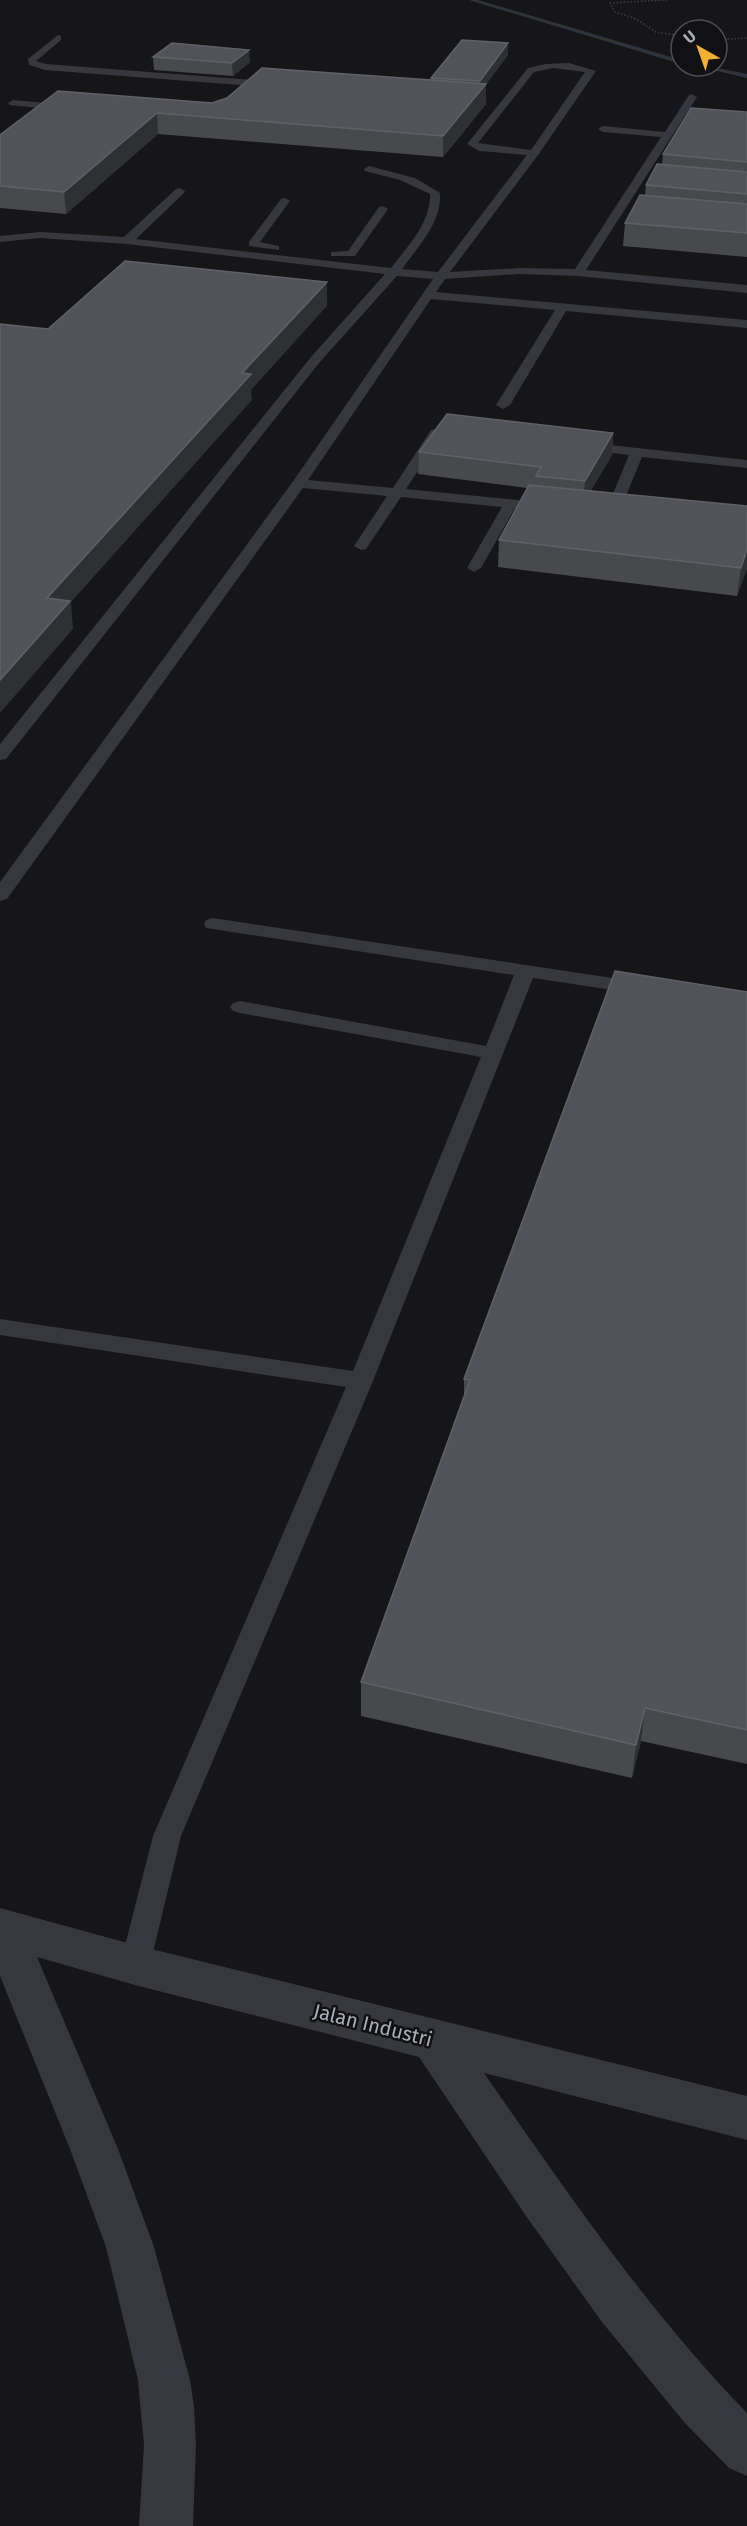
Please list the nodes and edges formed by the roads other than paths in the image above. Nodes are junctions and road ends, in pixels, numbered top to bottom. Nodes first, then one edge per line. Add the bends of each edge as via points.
1 (58, 38) dead end
2 (259, 83) junction
3 (282, 85) edge
4 (250, 91) edge
5 (692, 97) dead end
6 (496, 100) dead end
7 (508, 101) junction
8 (13, 103) dead end
9 (84, 109) edge
10 (603, 129) dead end
11 (668, 135) junction
12 (534, 153) junction
13 (369, 169) dead end
14 (180, 191) dead end
15 (285, 201) dead end
16 (382, 209) dead end
17 (0, 239) edge
18 (127, 241) junction
19 (331, 259) junction
20 (394, 272) junction
21 (578, 273) junction
22 (441, 276) junction
23 (747, 289) edge
24 (428, 295) junction
25 (563, 307) junction
26 (747, 324) edge
27 (503, 405) dead end
28 (451, 430) edge
29 (567, 444) edge
30 (637, 452) junction
31 (747, 464) edge
32 (299, 483) junction
33 (396, 493) junction
34 (511, 503) junction
35 (567, 508) edge
36 (612, 513) edge
37 (361, 546) dead end
38 (474, 568) dead end
39 (0, 755) edge
40 (0, 895) edge
41 (213, 924) dead end
42 (526, 970) junction
43 (654, 990) edge
44 (240, 1007) dead end
45 (492, 1053) junction
46 (0, 1327) edge
47 (361, 1381) junction
48 (1, 1928) edge
49 (135, 1965) junction
50 (434, 2040) junction
51 (747, 2118) edge
52 (747, 2450) edge
53 (166, 2526) edge

1 - 2 lane via 32,63
2 - 3 lane
2 - 4 lane
5 - 11 lane
6 - 7 lane
7 - 12 lane via 472,144
7 - 12 lane via 534,68 591,71
8 - 9 lane
10 - 11 lane
11 - 21 lane via 625,211
12 - 22 lane
13 - 20 lane via 422,184 435,193 437,200 433,216
14 - 18 lane
15 - 19 lane via 253,245
16 - 19 lane via 351,254
17 - 18 lane via 40,235
18 - 19 lane
19 - 20 lane
20 - 22 lane
20 - 39 lane via 315,360
21 - 22 lane via 519,271
21 - 23 lane
22 - 24 lane
24 - 25 lane
24 - 32 lane
25 - 26 lane
25 - 27 lane
28 - 33 lane via 437,432
29 - 30 lane
30 - 31 lane
30 - 36 lane
32 - 33 lane
32 - 40 lane
33 - 34 lane
33 - 37 lane
34 - 35 lane
34 - 38 lane
41 - 42 lane
42 - 43 lane
42 - 45 lane
44 - 45 lane
45 - 47 lane
46 - 47 lane
47 - 49 lane via 167,1836
48 - 49 street, Jalan Industri
48 - 53 street via 130,2247 168,2407
49 - 50 street, Jalan Industri
50 - 51 street, Jalan Industri
50 - 52 street via 594,2272 680,2377

